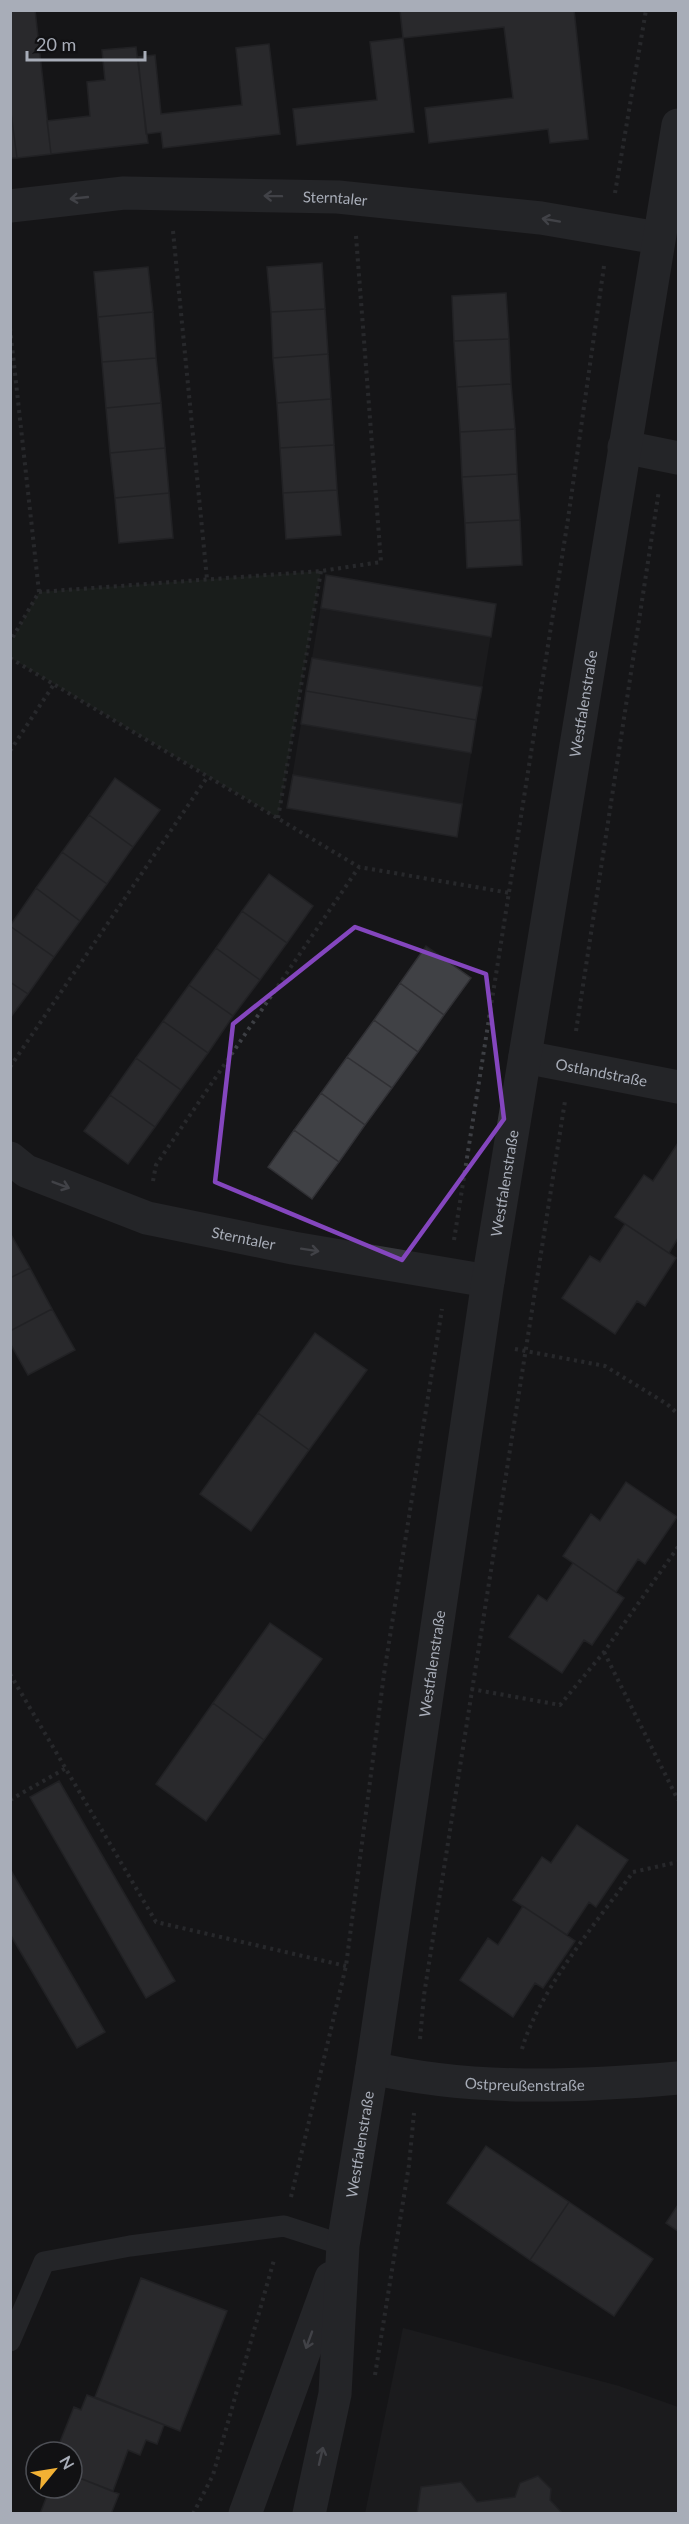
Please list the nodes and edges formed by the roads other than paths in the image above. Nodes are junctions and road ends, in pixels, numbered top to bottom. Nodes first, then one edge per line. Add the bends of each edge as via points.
1 (678, 125) edge
2 (10, 206) edge
3 (658, 238) junction
4 (624, 447) junction
5 (671, 457) edge
6 (525, 1057) junction
7 (678, 1087) edge
8 (10, 1158) edge
9 (488, 1281) junction
10 (372, 2068) junction
11 (678, 2078) edge
12 (343, 2246) junction
13 (10, 2341) edge
14 (245, 2514) edge
15 (309, 2514) edge

1 - 3 street, Westfalenstraße
3 -> 2 street, Sterntaler via 541,218 353,199 124,193
3 - 4 street, Westfalenstraße
4 - 5 street
4 - 6 street, Westfalenstraße
6 - 7 street, Ostlandstraße
6 - 9 street, Westfalenstraße
8 -> 9 street, Sterntaler via 26,1172 147,1218
9 - 10 street, Westfalenstraße
10 - 11 street, Ostpreußenstraße via 417,2078 513,2084
10 - 12 street, Westfalenstraße
12 - 13 lane via 284,2226 130,2246 44,2262
12 -> 14 street, Westfalenstraße
15 -> 12 street, Westfalenstraße via 335,2394

